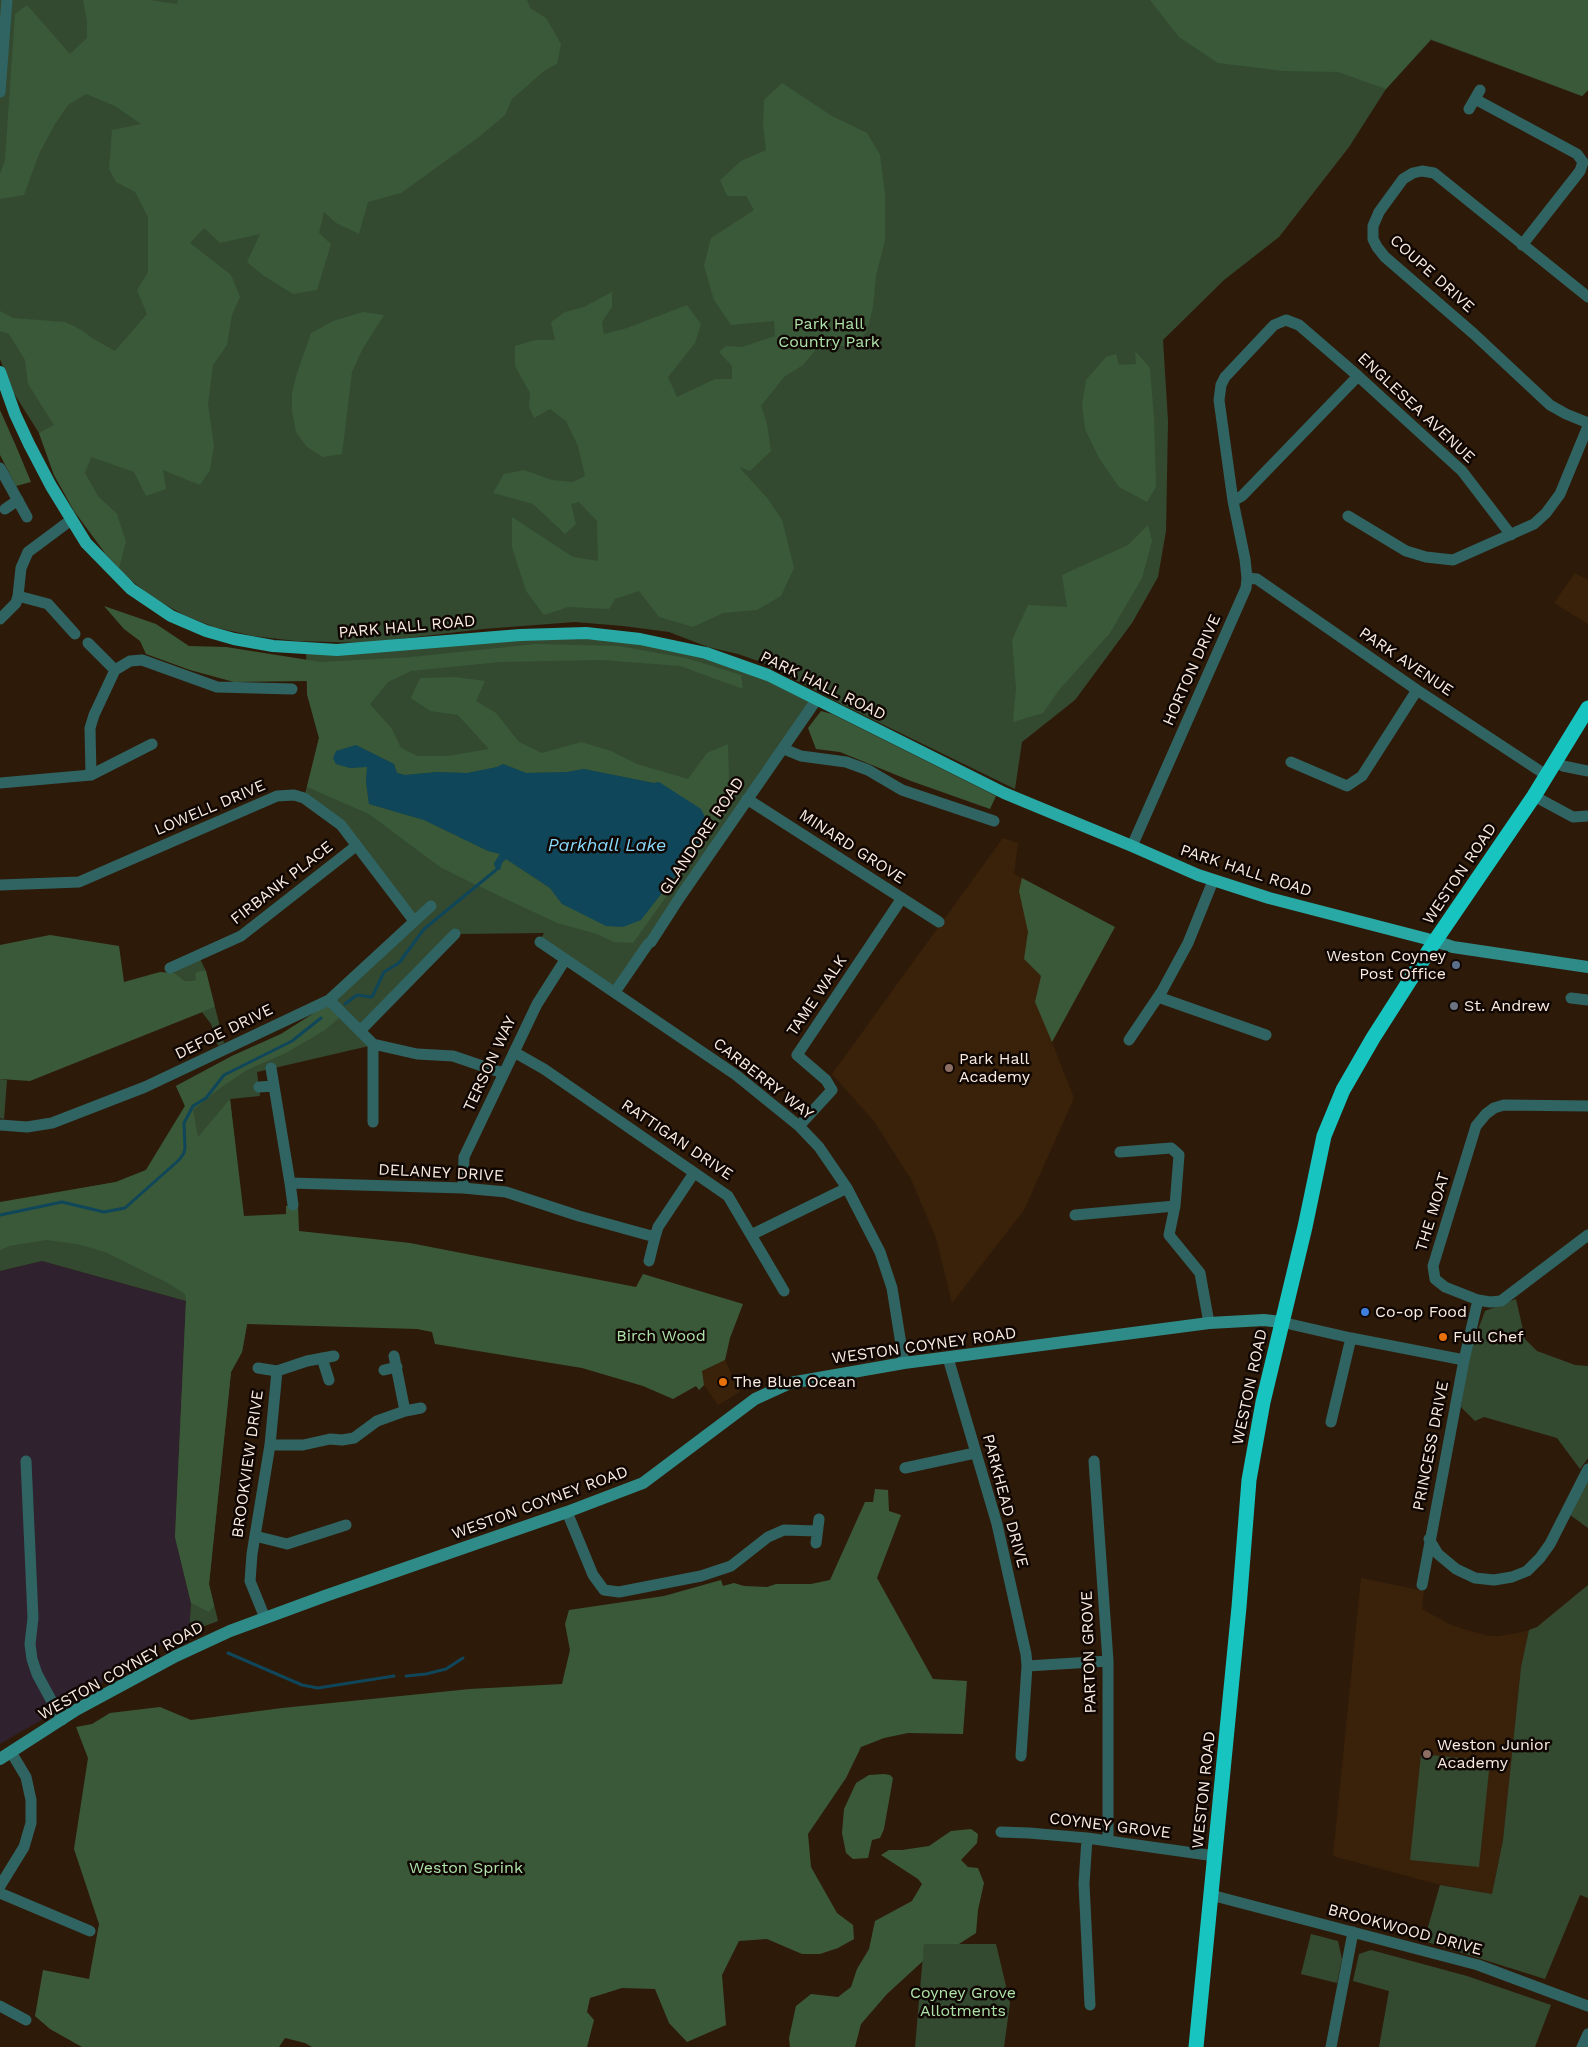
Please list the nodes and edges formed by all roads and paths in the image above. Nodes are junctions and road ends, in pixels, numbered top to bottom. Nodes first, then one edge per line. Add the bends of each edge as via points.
1 (7, 0) edge
2 (0, 92) edge
3 (1475, 99) dead end
4 (1522, 245) junction
5 (1588, 297) edge
6 (1286, 320) joint
7 (0, 372) edge
8 (1358, 376) junction
9 (1588, 425) edge
10 (0, 468) edge
11 (18, 500) junction
12 (1233, 501) junction
13 (6, 509) dead end
14 (1348, 516) dead end
15 (28, 517) dead end
16 (71, 520) junction
17 (1511, 534) junction
18 (1247, 578) junction
19 (18, 596) junction
20 (0, 619) edge
21 (75, 634) dead end
22 (88, 643) dead end
23 (115, 670) junction
24 (292, 689) dead end
25 (1417, 690) junction
26 (817, 699) junction
27 (1588, 708) edge
28 (152, 744) dead end
29 (784, 749) junction
30 (1556, 761) junction
31 (1291, 762) dead end
32 (1588, 771) edge
33 (91, 775) junction
34 (1546, 775) junction
35 (0, 783) edge
36 (1534, 796) junction
37 (746, 800) junction
38 (1588, 816) edge
39 (994, 820) dead end
40 (356, 846) junction
41 (1132, 846) junction
42 (1213, 881) junction
43 (0, 885) edge
44 (902, 898) junction
45 (431, 906) dead end
46 (414, 921) junction
47 (939, 922) dead end
48 (454, 934) dead end
49 (1435, 941) junction
50 (540, 942) dead end
51 (565, 960) junction
52 (1588, 967) edge
53 (170, 968) dead end
54 (615, 992) junction
55 (1158, 997) junction
56 (1571, 998) dead end
57 (329, 1000) junction
58 (1588, 1000) edge
59 (360, 1031) junction
60 (1266, 1035) dead end
61 (1129, 1040) dead end
62 (373, 1044) junction
63 (514, 1052) junction
64 (271, 1068) dead end
65 (503, 1073) junction
66 (273, 1086) junction
67 (259, 1088) dead end
68 (1588, 1106) edge
69 (373, 1122) dead end
70 (0, 1125) edge
71 (799, 1126) junction
72 (1120, 1152) dead end
73 (694, 1173) junction
74 (290, 1184) junction
75 (464, 1188) junction
76 (847, 1188) junction
77 (293, 1205) dead end
78 (1175, 1206) junction
79 (1075, 1214) dead end
80 (1588, 1234) edge
81 (751, 1235) junction
82 (655, 1237) junction
83 (649, 1261) dead end
84 (784, 1291) dead end
85 (1478, 1300) junction
86 (1209, 1322) junction
87 (1282, 1322) junction
88 (1352, 1338) junction
89 (334, 1356) dead end
90 (322, 1358) junction
91 (948, 1358) junction
92 (1464, 1360) junction
93 (904, 1363) junction
94 (258, 1368) dead end
95 (384, 1370) dead end
96 (277, 1371) junction
97 (329, 1380) dead end
98 (421, 1408) dead end
99 (405, 1411) junction
100 (1331, 1422) dead end
101 (270, 1444) junction
102 (975, 1453) junction
103 (26, 1461) dead end
104 (1094, 1461) dead end
105 (905, 1468) dead end
106 (1588, 1469) edge
107 (567, 1512) junction
108 (346, 1526) dead end
109 (255, 1536) junction
110 (1429, 1539) junction
111 (816, 1543) dead end
112 (1422, 1585) dead end
113 (265, 1618) junction
114 (1027, 1660) junction
115 (1108, 1660) junction
116 (62, 1720) junction
117 (11, 1752) junction
118 (1022, 1756) dead end
119 (0, 1759) edge
120 (1001, 1832) dead end
121 (1087, 1838) junction
122 (1108, 1841) junction
123 (1215, 1856) junction
124 (0, 1886) edge
125 (0, 1893) edge
126 (1211, 1894) junction
127 (90, 1932) dead end
128 (1354, 1932) junction
129 (1090, 2005) dead end
130 (0, 2006) edge
131 (1588, 2006) edge
132 (26, 2020) dead end
133 (1588, 2034) edge
134 (1196, 2047) edge
135 (1331, 2047) edge
136 (1582, 2047) edge

1 - 2 street
3 - 4 street via 1577,154 1584,162 1580,172
4 - 5 street, COUPE DRIVE
4 - 9 street, COUPE DRIVE via 1434,173 1422,171 1403,179 1373,226 1373,239 1385,257 1550,405
6 - 8 street, ENGLESEA AVENUE via 1299,325
6 - 12 street, HORTON DRIVE via 1262,336 1221,385 1218,400
7 - 16 main road, PARK HALL ROAD via 29,444
8 - 12 street via 1242,496
8 - 17 street, ENGLESEA AVENUE via 1462,470
9 - 17 street via 1560,494 1534,524
10 - 11 street
11 - 13 street
11 - 15 street
12 - 18 street, HORTON DRIVE
14 - 17 street via 1406,551 1440,560 1453,560
16 - 19 street via 28,552 21,568
16 - 26 main road, PARK HALL ROAD via 86,542 131,589 171,616 234,639 273,646 337,650 528,634 586,633 632,638 706,653 768,675
18 - 25 street, PARK AVENUE via 1257,579
18 - 41 street, HORTON DRIVE via 1246,588
19 - 20 street via 11,610
19 - 21 street via 48,604
22 - 23 street
23 - 24 street via 130,661 142,660 217,687
23 - 33 street via 90,728
25 - 31 street via 1362,776 1347,786
25 - 34 street, PARK AVENUE
26 - 29 street, GLANDORE ROAD
26 - 41 main road, PARK HALL ROAD via 1004,793
27 - 30 highway, WESTON ROAD
28 - 33 street
29 - 37 street, GLANDORE ROAD
29 - 39 street via 802,756 846,762 868,770 902,790
30 - 32 street via 1563,766
30 - 34 highway, WESTON ROAD
33 - 35 street
34 - 36 highway, WESTON ROAD
36 - 38 street via 1573,817
36 - 49 highway, WESTON ROAD
37 - 44 street, MINARD GROVE
37 - 54 street, GLANDORE ROAD
40 - 43 street, LOWELL DRIVE via 341,825 304,798 277,796 79,882
40 - 46 street, LOWELL DRIVE
40 - 53 street, FIRBANK PLACE via 241,936
41 - 42 main road, PARK HALL ROAD
42 - 49 main road, PARK HALL ROAD via 1288,904
42 - 55 street via 1188,943
44 - 47 street, MINARD GROVE
44 - 71 street, TAME WALK via 797,1055 826,1080 832,1090
45 - 46 street, DEFOE DRIVE
46 - 57 street, DEFOE DRIVE
48 - 59 street
49 - 52 street via 1453,947
49 - 87 highway, WESTON ROAD via 1343,1090 1328,1125
50 - 51 street, CARBERRY WAY
51 - 54 street, CARBERRY WAY
51 - 63 street, TERSON WAY via 536,1004
54 - 71 street, CARBERRY WAY via 736,1075
55 - 60 street
55 - 61 street
56 - 58 street
57 - 59 street
57 - 70 street, DEFOE DRIVE via 145,1088 62,1120 27,1127
59 - 62 street
62 - 65 street via 417,1054 453,1056
62 - 69 street
63 - 65 street, TERSON WAY
63 - 73 street, RATTIGAN DRIVE via 544,1069
64 - 66 street
65 - 75 street, TERSON WAY via 464,1157
66 - 67 street
66 - 74 street
68 - 85 street, THE MOAT via 1504,1104 1494,1108 1476,1126 1434,1266 1435,1278 1445,1287
71 - 76 street, CARBERRY WAY via 819,1147
72 - 78 street via 1171,1148 1175,1151 1178,1155
73 - 81 street, RATTIGAN DRIVE via 728,1196
73 - 82 street via 658,1227
74 - 75 street, DELANEY DRIVE
74 - 77 street
75 - 82 street, DELANEY DRIVE via 506,1192
76 - 81 street
76 - 93 street, CARBERRY WAY via 880,1252 892,1288
78 - 79 street
78 - 86 street via 1169,1235 1200,1273
80 - 85 street, THE MOAT via 1501,1301
81 - 84 street, RATTIGAN DRIVE
82 - 83 street
85 - 92 street, PRINCESS DRIVE
86 - 87 street, WESTON COYNEY ROAD
86 - 91 street, WESTON COYNEY ROAD
87 - 88 street
87 - 123 highway, WESTON ROAD via 1249,1480
88 - 92 street
88 - 100 street
89 - 90 street, BROOKVIEW DRIVE
90 - 96 street, BROOKVIEW DRIVE
90 - 97 street
91 - 93 street, WESTON COYNEY ROAD
91 - 102 street, PARKHEAD DRIVE
92 - 110 street, PRINCESS DRIVE
93 - 107 street, WESTON COYNEY ROAD via 790,1383 755,1399 643,1483
94 - 96 street
95 - 99 street via 396,1361
96 - 101 street, BROOKVIEW DRIVE
98 - 99 street
99 - 101 street via 378,1421 354,1438 303,1445
101 - 109 street, BROOKVIEW DRIVE
102 - 105 street
102 - 114 street, PARKHEAD DRIVE via 997,1524
103 - 116 street via 32,1659
104 - 115 street, PARTON GROVE
106 - 110 street via 1550,1544 1527,1571 1494,1580 1475,1578 1456,1569 1438,1554
107 - 111 street via 593,1575 604,1590 619,1592 701,1576 731,1566 768,1537 784,1530 818,1525
107 - 113 street, WESTON COYNEY ROAD
108 - 109 street via 287,1544
109 - 113 street, BROOKVIEW DRIVE via 250,1581
110 - 112 street, PRINCESS DRIVE
113 - 116 street, WESTON COYNEY ROAD via 176,1656
114 - 115 street
114 - 118 street, PARKHEAD DRIVE
115 - 122 street, PARTON GROVE
116 - 117 street, WESTON COYNEY ROAD
117 - 119 street, WESTON COYNEY ROAD
117 - 124 street via 26,1777 31,1823 24,1847
120 - 121 street, COYNEY GROVE
121 - 122 street, COYNEY GROVE
121 - 129 street via 1084,1884
122 - 123 street, COYNEY GROVE
123 - 126 highway, WESTON ROAD
125 - 127 street
126 - 128 street, BROOKWOOD DRIVE
126 - 134 highway, WESTON ROAD
128 - 131 street, BROOKWOOD DRIVE via 1478,1965
128 - 135 street
130 - 132 street
133 - 136 street

